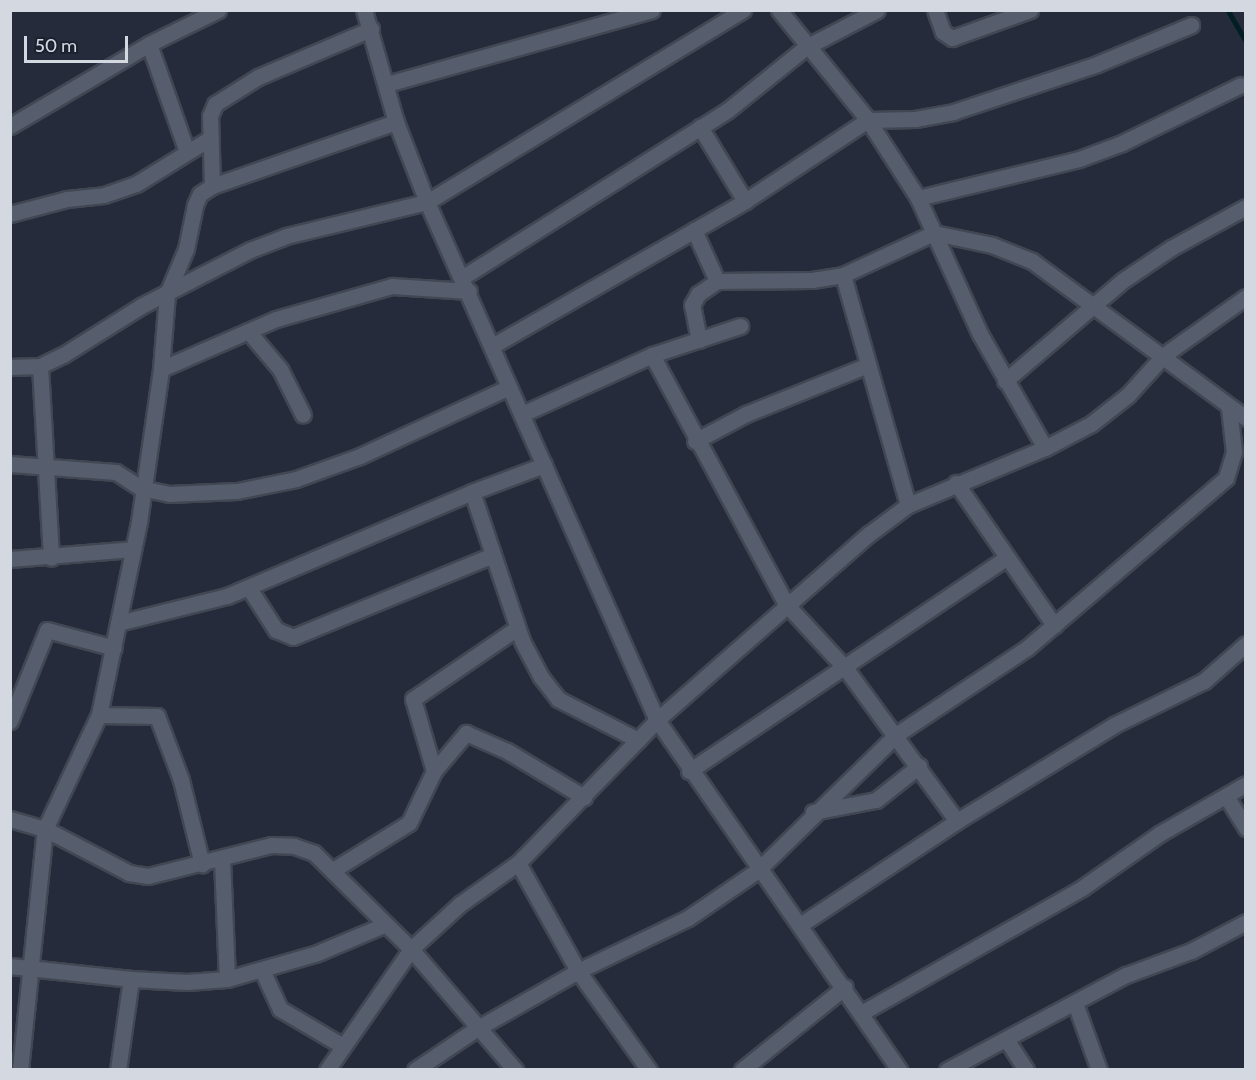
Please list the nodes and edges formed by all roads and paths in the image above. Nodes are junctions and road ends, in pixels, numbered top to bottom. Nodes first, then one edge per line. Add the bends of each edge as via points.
1 (218, 10) edge
2 (364, 10) edge
3 (652, 10) edge
4 (743, 10) edge
5 (778, 10) edge
6 (877, 10) edge
7 (935, 10) edge
8 (1030, 10) edge
9 (1191, 26) dead end
10 (371, 29) junction
11 (149, 44) junction
12 (806, 47) junction
13 (387, 84) junction
14 (1241, 85) dead end
15 (868, 120) junction
16 (396, 122) junction
17 (10, 126) edge
18 (700, 127) junction
19 (209, 139) junction
20 (187, 152) junction
21 (212, 186) junction
22 (918, 198) junction
23 (745, 201) junction
24 (427, 202) junction
25 (1245, 207) edge
26 (10, 214) edge
27 (694, 230) junction
28 (934, 233) junction
29 (843, 275) junction
30 (717, 281) junction
31 (466, 284) junction
32 (167, 294) junction
33 (1245, 297) edge
34 (1094, 309) junction
35 (740, 326) dead end
36 (248, 331) junction
37 (699, 340) junction
38 (492, 346) junction
39 (652, 355) junction
40 (1164, 355) junction
41 (868, 364) junction
42 (40, 366) junction
43 (10, 368) edge
44 (161, 369) junction
45 (1005, 381) junction
46 (509, 387) junction
47 (1229, 408) junction
48 (522, 414) junction
49 (303, 415) dead end
50 (1245, 418) edge
51 (695, 441) junction
52 (1045, 448) junction
53 (10, 464) edge
54 (48, 464) junction
55 (544, 465) junction
56 (956, 483) junction
57 (141, 488) junction
58 (472, 492) junction
59 (908, 505) junction
60 (133, 549) junction
61 (493, 555) junction
62 (1007, 557) junction
63 (51, 558) junction
64 (10, 559) edge
65 (249, 588) junction
66 (786, 604) junction
67 (118, 623) junction
68 (1053, 625) junction
69 (517, 628) junction
70 (1245, 644) edge
71 (114, 648) junction
72 (846, 669) junction
73 (99, 715) junction
74 (657, 720) junction
75 (10, 721) edge
76 (897, 734) junction
77 (638, 740) junction
78 (918, 766) junction
79 (434, 771) junction
80 (689, 771) junction
81 (1245, 784) edge
82 (1226, 796) junction
83 (584, 797) junction
84 (813, 812) junction
85 (10, 819) edge
86 (957, 821) junction
87 (1245, 828) edge
88 (45, 829) junction
89 (222, 859) junction
90 (518, 863) junction
91 (202, 864) junction
92 (333, 870) junction
93 (758, 870) junction
94 (1245, 922) edge
95 (384, 925) junction
96 (800, 925) junction
97 (411, 949) junction
98 (10, 966) edge
99 (32, 967) junction
100 (262, 970) junction
101 (578, 970) junction
102 (131, 979) junction
103 (226, 979) junction
104 (845, 987) junction
105 (1075, 1003) junction
106 (863, 1012) junction
107 (476, 1029) junction
108 (1006, 1039) junction
109 (341, 1046) junction
110 (416, 1069) edge
111 (20, 1070) edge
112 (118, 1070) edge
113 (327, 1070) edge
114 (515, 1070) edge
115 (649, 1070) edge
116 (742, 1070) edge
117 (899, 1070) edge
118 (947, 1070) edge
119 (1026, 1070) edge
120 (1099, 1070) edge

1 - 11 street
2 - 10 street
3 - 13 street
4 - 24 street
5 - 12 street
6 - 12 street
7 - 8 street via 943,32 952,38
9 - 15 street via 1097,64 953,112
10 - 13 street
10 - 19 street via 224,96 210,116
11 - 17 street
11 - 20 street
12 - 15 street
12 - 18 street via 758,89
13 - 16 street
14 - 22 street via 1131,139 1079,159
15 - 22 street
15 - 23 street
16 - 21 street
16 - 24 street
18 - 23 street
18 - 31 street
19 - 20 street
19 - 21 street
20 - 26 street via 136,184 104,195 68,199
21 - 32 street via 200,194 195,204 186,249
22 - 28 street
23 - 27 street
24 - 31 street
24 - 32 street via 286,236 217,265
25 - 34 street via 1142,267
27 - 30 street
27 - 38 street
28 - 29 street
28 - 34 street via 992,245 1032,261
28 - 45 street
29 - 30 street via 812,280
29 - 41 street
30 - 37 street via 698,294 692,305
31 - 36 street via 392,286 276,319
31 - 38 street
32 - 42 street
32 - 44 street
33 - 40 street
34 - 40 street
34 - 45 street
35 - 37 street
36 - 44 street
36 - 49 street via 280,369
37 - 39 street
38 - 46 street
39 - 48 street
39 - 51 street
40 - 47 street
40 - 52 street via 1110,409
41 - 51 street via 746,414
41 - 59 street
42 - 43 street
42 - 54 street
44 - 57 street
45 - 52 street
46 - 48 street
46 - 57 street via 360,456 296,479 190,495
47 - 50 street
47 - 68 street via 1234,452 1226,478
48 - 55 street
51 - 66 street
52 - 56 street
53 - 54 street
54 - 57 street via 116,472
54 - 63 street
55 - 58 street
55 - 74 street
56 - 59 street
56 - 62 street
57 - 60 street
58 - 61 street
58 - 65 street
59 - 66 street
60 - 63 street
60 - 67 street
61 - 65 street via 293,637 276,630
61 - 69 street
62 - 68 street
62 - 72 street
63 - 64 street
65 - 67 street
66 - 72 street
66 - 74 street
67 - 71 street
68 - 76 street
69 - 77 street via 541,677 558,699
69 - 79 street via 413,699
70 - 86 street via 1204,681 1114,725
71 - 73 street
71 - 75 street via 46,630
72 - 76 street
72 - 80 street
73 - 88 street
73 - 91 street via 157,716 181,780
74 - 77 street
74 - 80 street
76 - 78 street
76 - 84 street
77 - 83 street
78 - 84 street via 876,800
78 - 86 street
79 - 83 street via 460,736 470,733
79 - 92 street via 409,823
80 - 93 street
81 - 82 street
82 - 87 street
82 - 106 street via 1159,834 1082,888
83 - 90 street
84 - 93 street
85 - 88 street
86 - 96 street
88 - 91 street via 129,873 148,876
88 - 99 street
89 - 91 street
89 - 92 street via 271,845 294,846 314,854
89 - 103 street
90 - 97 street via 460,904
90 - 101 street
92 - 95 street
93 - 96 street
93 - 101 street via 688,918
94 - 105 street via 1191,951 1126,975
95 - 97 street
95 - 100 street via 315,954
96 - 104 street
97 - 107 street
97 - 109 street
98 - 99 street
99 - 102 street
99 - 111 street
100 - 103 street
100 - 109 street via 280,1010
101 - 107 street
101 - 115 street
102 - 103 street
102 - 112 street
104 - 106 street
104 - 116 street
105 - 108 street
105 - 120 street
106 - 117 street
107 - 110 street
107 - 114 street
108 - 118 street
108 - 119 street
109 - 113 street

